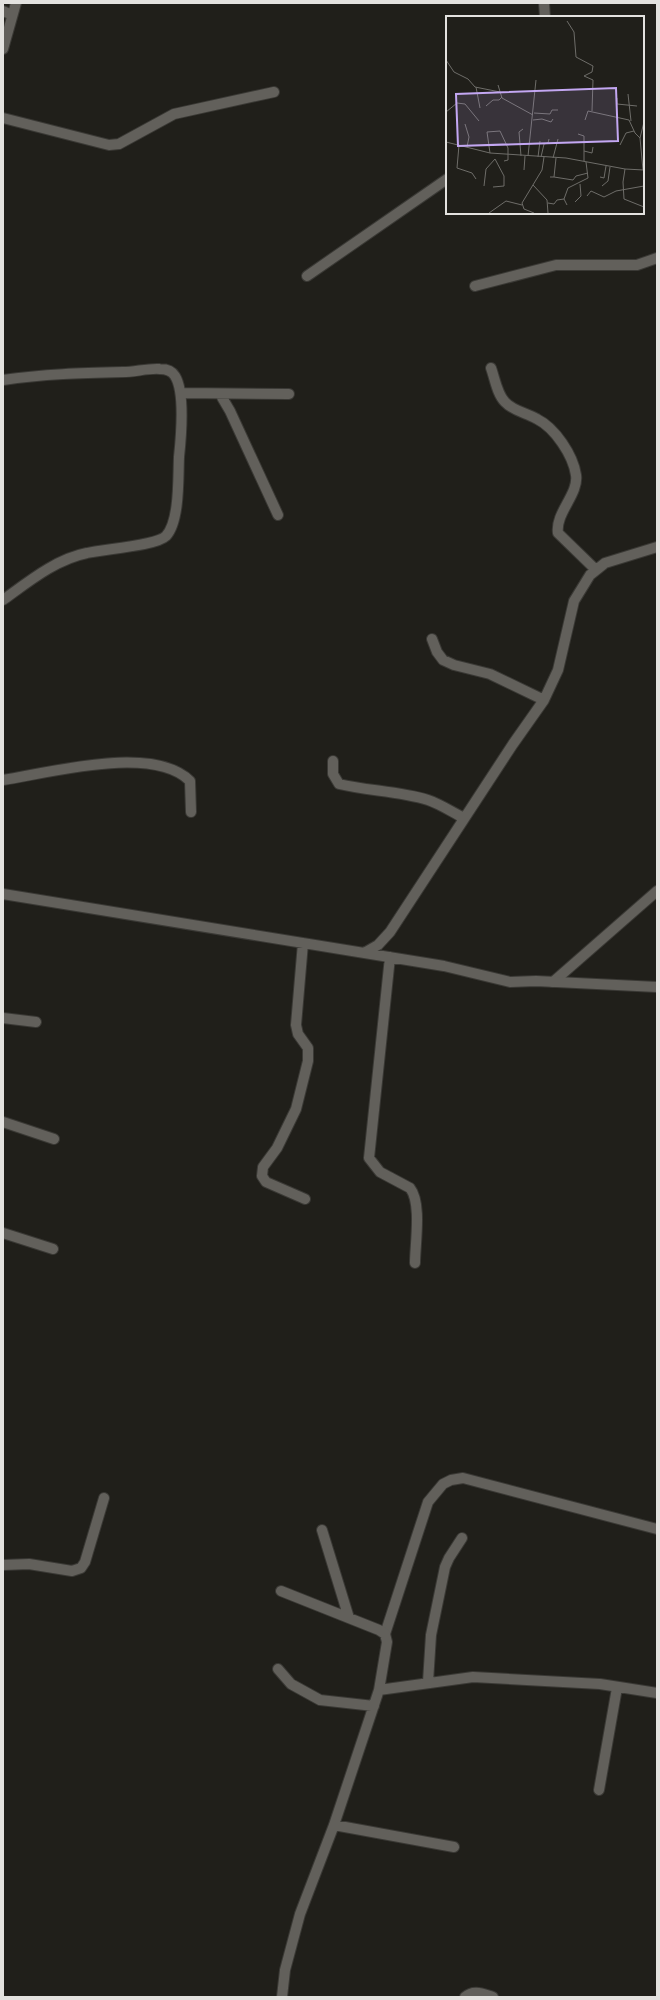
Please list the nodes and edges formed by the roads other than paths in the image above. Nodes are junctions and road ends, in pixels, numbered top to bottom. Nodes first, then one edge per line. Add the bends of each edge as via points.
1 (16, 3) edge
2 (544, 3) edge
3 (8, 13) edge
4 (545, 16) edge
5 (3, 49) edge
6 (274, 92) dead end
7 (3, 118) edge
8 (446, 180) edge
9 (657, 258) edge
10 (307, 276) dead end
11 (475, 286) dead end
12 (492, 368) dead end
13 (3, 380) edge
14 (181, 394) junction
15 (220, 394) junction
16 (289, 394) dead end
17 (278, 515) dead end
18 (657, 547) edge
19 (596, 569) junction
20 (3, 600) edge
21 (432, 639) dead end
22 (544, 700) junction
23 (333, 761) dead end
24 (3, 780) edge
25 (191, 812) dead end
26 (464, 818) junction
27 (657, 891) edge
28 (3, 894) edge
29 (303, 943) junction
30 (364, 952) junction
31 (390, 957) junction
32 (553, 982) junction
33 (657, 987) edge
34 (3, 1018) edge
35 (36, 1022) dead end
36 (3, 1122) edge
37 (54, 1139) dead end
38 (305, 1199) dead end
39 (3, 1233) edge
40 (53, 1249) dead end
41 (415, 1263) dead end
42 (104, 1498) dead end
43 (657, 1529) edge
44 (322, 1530) dead end
45 (462, 1538) dead end
46 (3, 1565) edge
47 (281, 1590) dead end
48 (349, 1618) junction
49 (384, 1634) junction
50 (278, 1669) dead end
51 (428, 1682) junction
52 (617, 1688) junction
53 (379, 1690) junction
54 (657, 1693) edge
55 (374, 1706) junction
56 (599, 1790) dead end
57 (334, 1825) junction
58 (454, 1848) dead end
59 (282, 1997) edge
60 (465, 1997) edge
61 (493, 1997) edge

1 - 3 street
2 - 4 street
3 - 5 street
6 - 7 street via 174,114 119,144 109,145
8 - 10 street
9 - 11 street via 637,265 556,265
12 - 19 street via 504,401 548,425 555,431 567,452 576,474 576,482 559,520 558,532
13 - 14 street via 52,374 160,369 170,370
14 - 15 street
14 - 20 street via 182,430 175,514 172,527 165,537 152,542 85,553 64,561
15 - 16 street
15 - 17 street
18 - 19 street via 605,563
19 - 22 street via 574,601 558,670
21 - 22 street via 443,660 490,674
22 - 26 street
23 - 26 street via 333,774 339,784 429,800
24 - 25 street via 104,763 148,764 172,771 190,781
26 - 30 street via 390,932 378,945
27 - 32 street
28 - 29 street
29 - 30 street
29 - 38 street via 296,1025 298,1034 308,1048 308,1062 296,1109 277,1148 264,1167 262,1176 266,1182
30 - 31 street
31 - 32 street via 444,966 510,982
31 - 41 street via 368,1158 380,1172 413,1192 416,1206
32 - 33 street
34 - 35 street
36 - 37 street
39 - 40 street
42 - 46 street via 81,1568 72,1571 29,1564
43 - 49 street via 463,1478 451,1480 443,1484 428,1502
44 - 48 street
45 - 51 street via 445,1567 431,1635
47 - 48 street
48 - 49 street
49 - 53 street via 387,1642
50 - 55 street via 292,1684 320,1700
51 - 52 street via 473,1677 600,1684
51 - 53 street
52 - 54 street
52 - 56 street
53 - 55 street
55 - 57 street
57 - 58 street
57 - 59 street via 300,1914 285,1970
60 - 61 street via 475,1992

